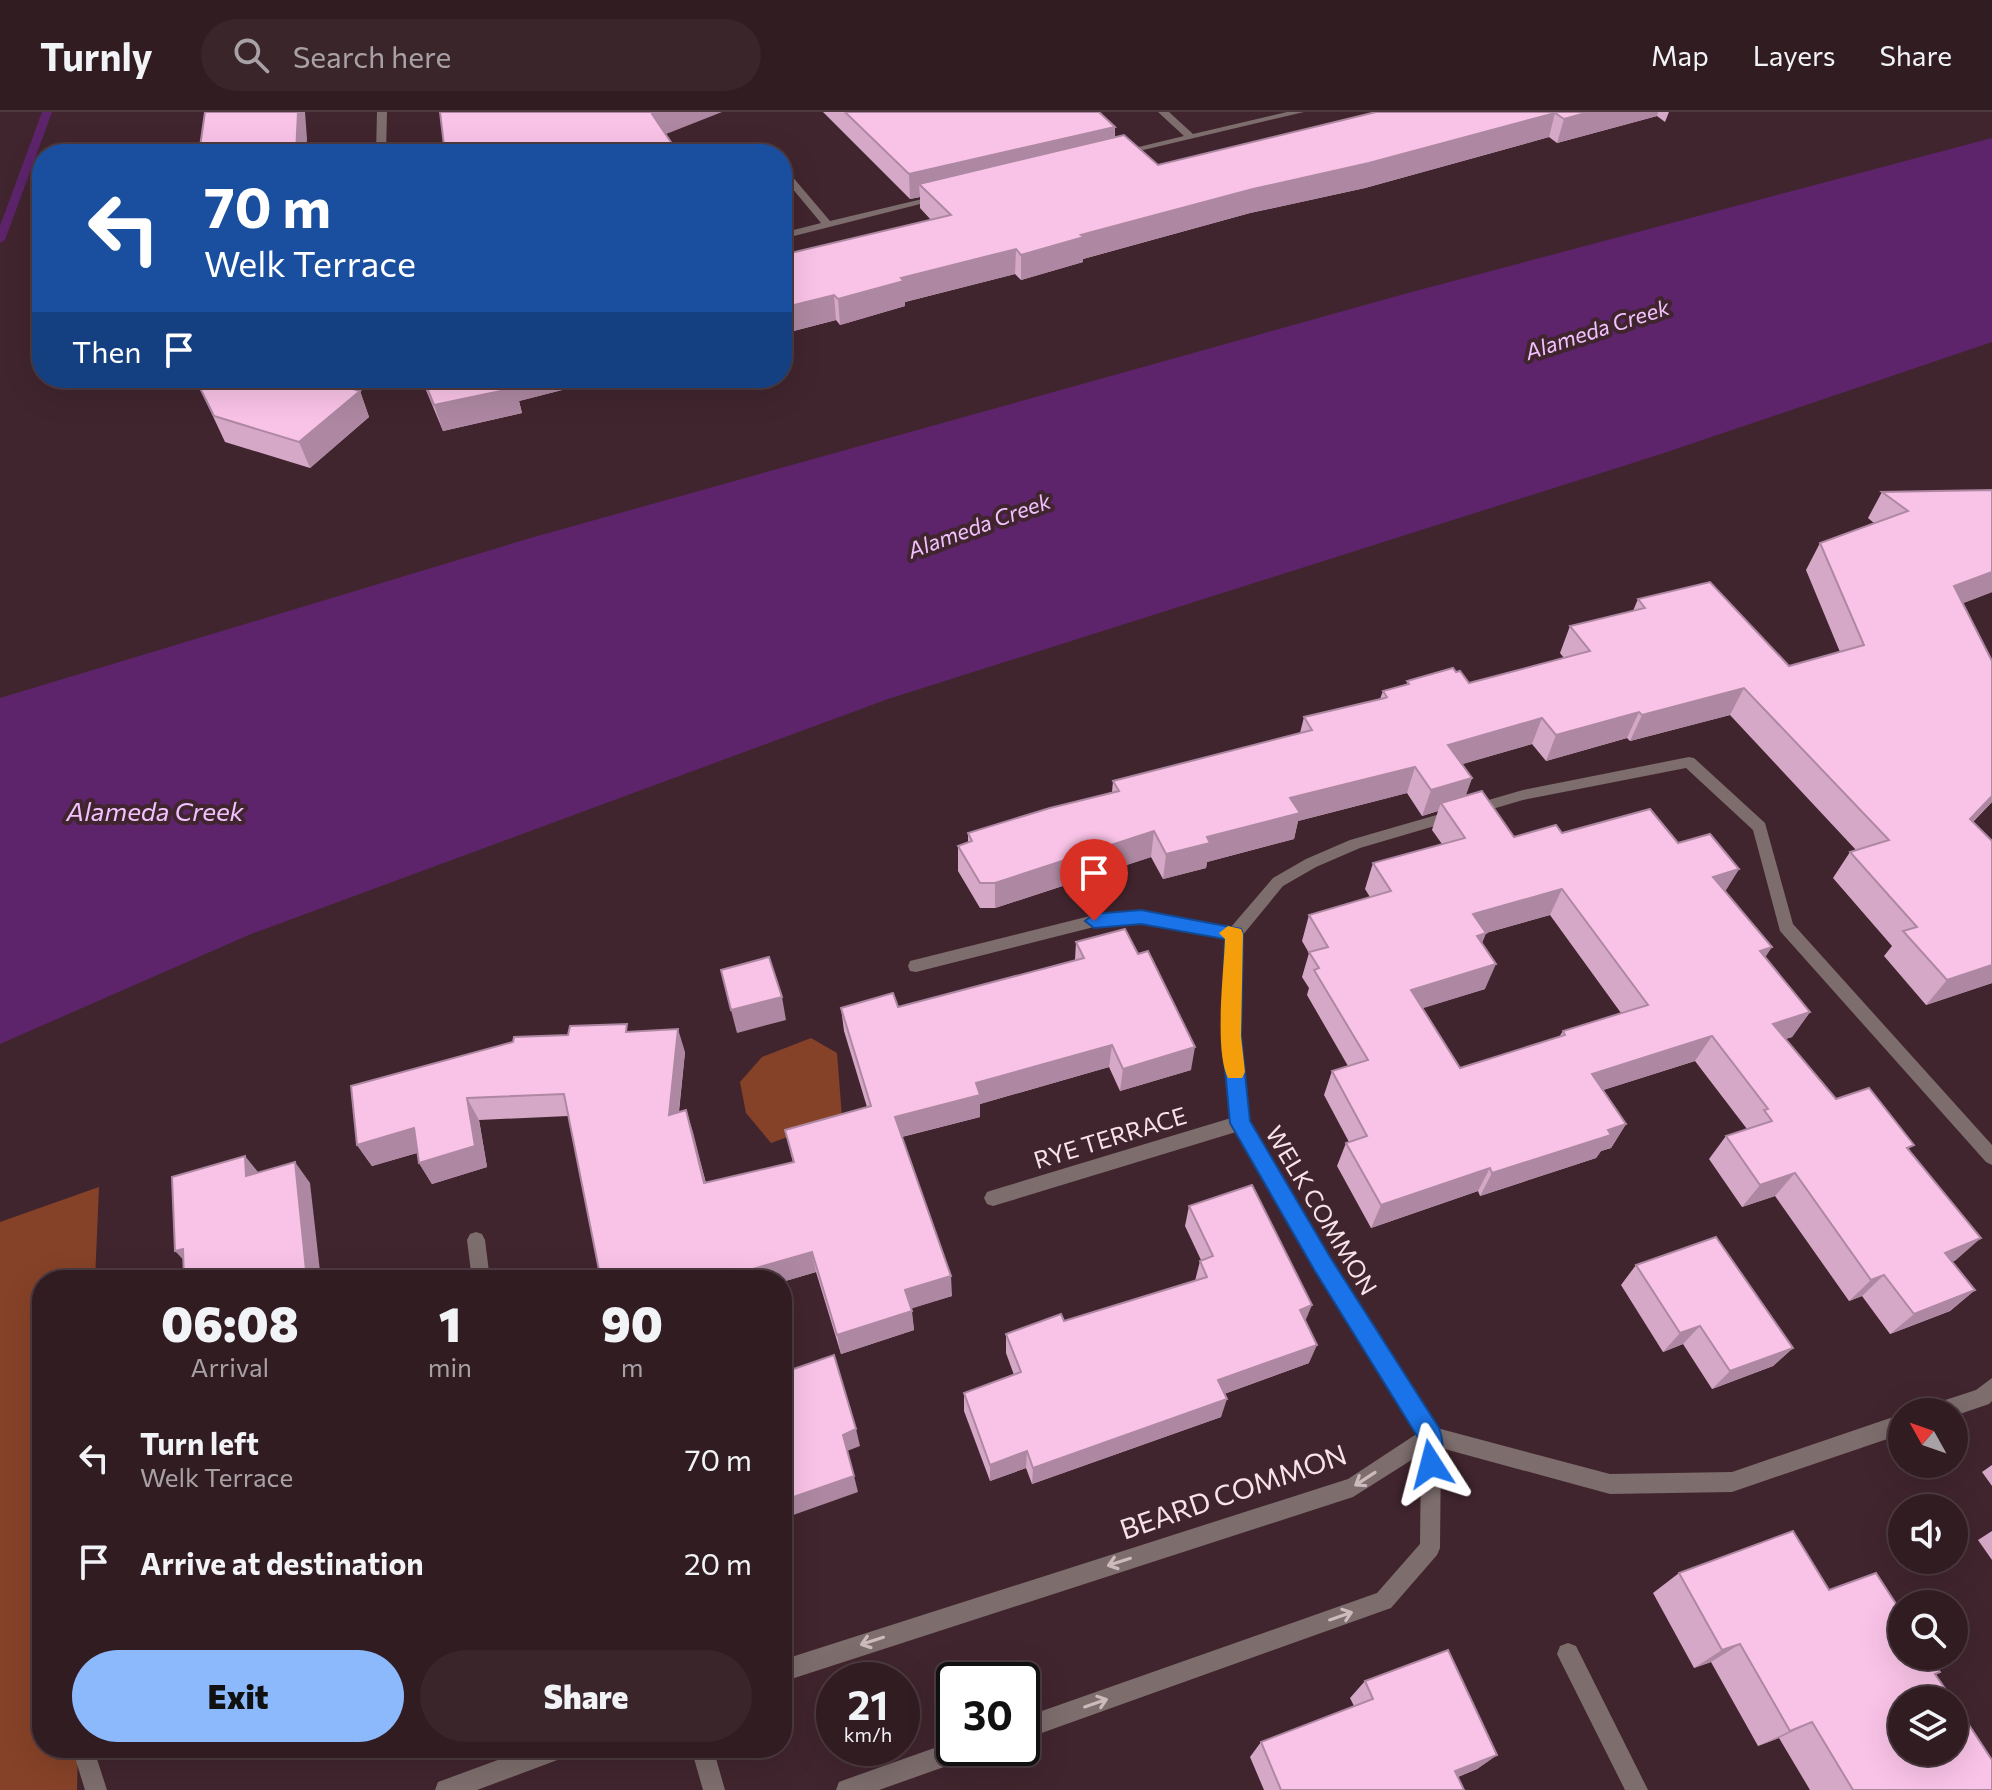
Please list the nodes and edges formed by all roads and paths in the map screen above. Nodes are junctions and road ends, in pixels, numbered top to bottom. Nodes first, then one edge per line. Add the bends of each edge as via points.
1 (382, 112) edge
2 (1163, 112) edge
3 (1299, 112) edge
4 (1191, 137) junction
5 (381, 144) edge
6 (1115, 155) edge
7 (792, 182) edge
8 (949, 195) edge
9 (828, 225) junction
10 (792, 234) edge
11 (1234, 934) junction
12 (916, 966) dead end
13 (1240, 1123) junction
14 (1992, 1157) edge
15 (993, 1198) dead end
16 (476, 1240) dead end
17 (480, 1270) edge
18 (1992, 1387) edge
19 (1968, 1402) edge
20 (1888, 1429) edge
21 (1431, 1436) junction
22 (1568, 1654) dead end
23 (792, 1668) edge
24 (1040, 1723) edge
25 (533, 1758) edge
26 (705, 1758) edge
27 (936, 1759) edge
28 (87, 1761) dead end
29 (96, 1790) edge
30 (446, 1790) edge
31 (714, 1790) edge
32 (847, 1790) edge
33 (1637, 1790) edge

1 - 5 street
2 - 4 street
3 - 4 street
4 - 6 street
7 - 9 street
8 - 9 street
9 - 10 street
11 - 12 street via 1141,917 1094,921
11 - 13 street, WELK COMMON via 1231,1036
11 - 14 street via 1278,882 1355,844 1523,795 1689,762 1760,827 1786,927
13 - 15 street, RYE TERRACE
13 - 21 street, WELK COMMON
16 - 17 street
18 - 19 street
20 - 21 street via 1732,1482 1610,1484
21 -> 23 street, BEARD COMMON via 1353,1487
24 -> 21 street via 1384,1601 1430,1548
22 - 33 street
25 - 30 street
26 - 31 street
27 - 32 street
28 - 29 street

